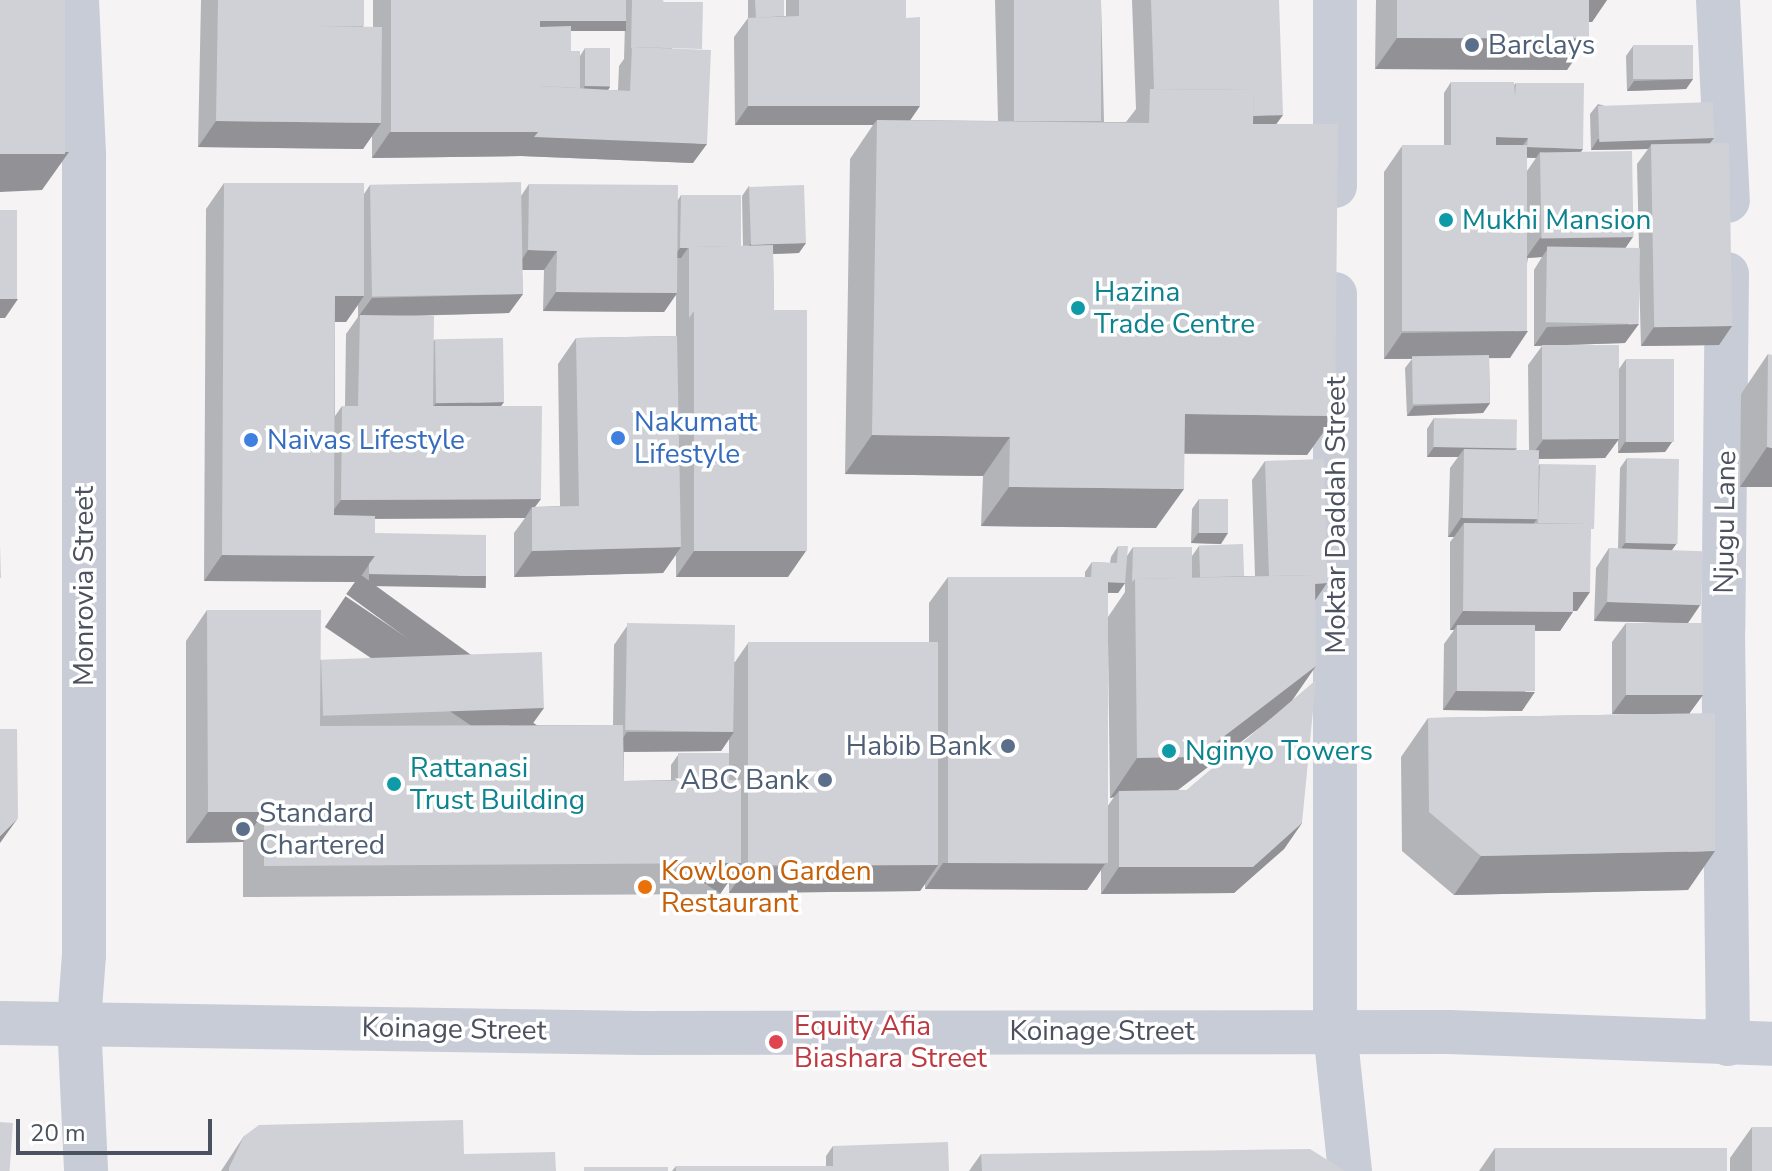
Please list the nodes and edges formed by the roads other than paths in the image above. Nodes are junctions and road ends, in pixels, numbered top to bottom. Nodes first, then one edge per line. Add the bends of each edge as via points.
1 (77, 0) edge
2 (1335, 0) edge
3 (1718, 0) edge
4 (79, 1021) junction
5 (0, 1023) edge
6 (1335, 1031) junction
7 (1728, 1044) junction
8 (1772, 1044) edge
9 (86, 1171) edge
10 (1350, 1171) edge

1 - 4 street, Monrovia Street via 84,300 84,955
2 - 6 street, Moktar Daddah Street
3 - 7 street, Njugu Lane via 1728,160 1723,630
4 - 5 street, Koinage Street
4 - 6 street, Koinage Street via 643,1033
4 - 9 street, Monrovia Street
6 - 7 street, Koinage Street
6 - 10 street, Moktar Daddah Street
7 - 8 street, Koinage Street

